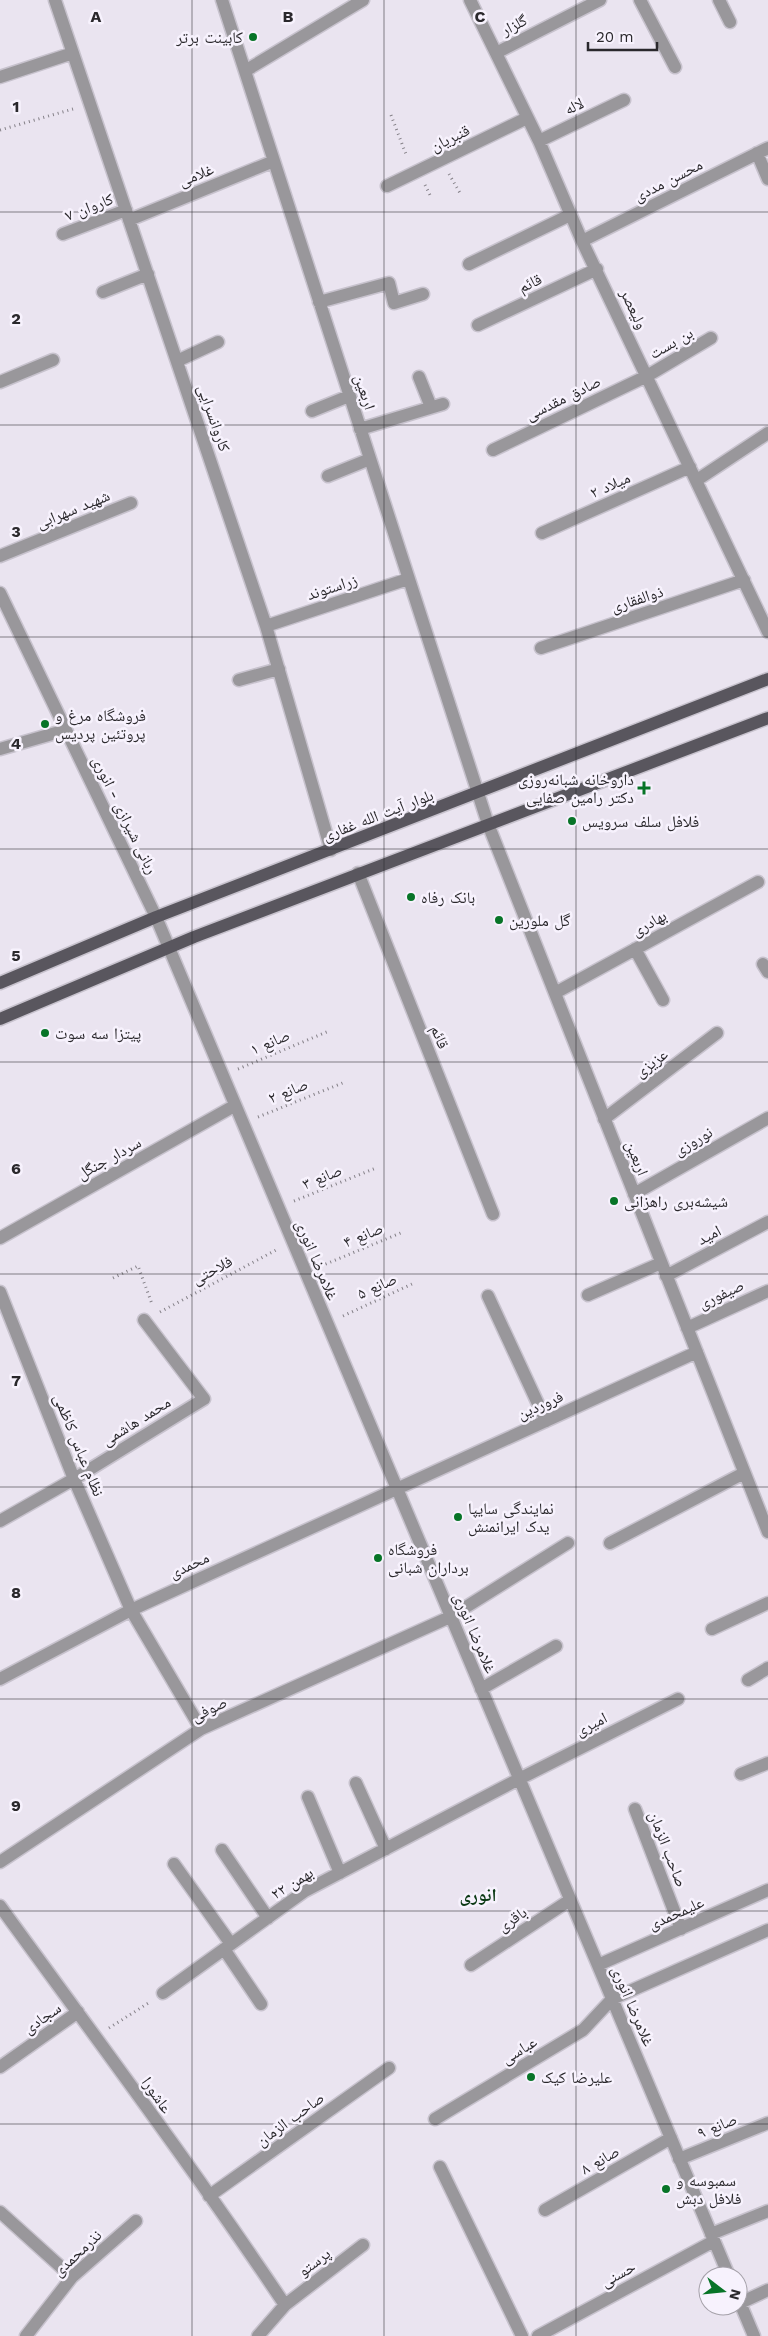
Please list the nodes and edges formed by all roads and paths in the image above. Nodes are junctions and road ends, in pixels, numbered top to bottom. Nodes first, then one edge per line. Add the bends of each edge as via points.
1 (55, 0) edge
2 (222, 0) edge
3 (363, 0) edge
4 (470, 0) edge
5 (600, 0) edge
6 (640, 0) edge
7 (719, 0) edge
8 (730, 22) dead end
9 (496, 52) junction
10 (73, 53) junction
11 (675, 67) dead end
12 (245, 71) junction
13 (0, 77) edge
14 (624, 100) dead end
15 (90, 104) junction
16 (392, 115) dead end
17 (527, 118) junction
18 (0, 130) edge
19 (538, 141) junction
20 (762, 150) edge
21 (274, 161) junction
22 (414, 174) junction
23 (768, 179) edge
24 (387, 186) dead end
25 (128, 215) junction
26 (570, 215) junction
27 (63, 234) dead end
28 (582, 241) junction
29 (468, 264) dead end
30 (597, 269) junction
31 (148, 274) junction
32 (103, 292) dead end
33 (423, 294) dead end
34 (319, 302) junction
35 (478, 326) dead end
36 (711, 338) dead end
37 (218, 342) dead end
38 (53, 360) dead end
39 (177, 360) junction
40 (647, 376) junction
41 (419, 378) dead end
42 (0, 382) edge
43 (349, 396) junction
44 (312, 411) dead end
45 (360, 429) junction
46 (768, 433) edge
47 (493, 450) dead end
48 (370, 459) junction
49 (690, 467) junction
50 (328, 476) dead end
51 (697, 480) junction
52 (131, 503) dead end
53 (542, 532) dead end
54 (0, 556) edge
55 (408, 579) junction
56 (744, 580) junction
57 (0, 592) edge
58 (266, 626) junction
59 (768, 632) edge
60 (541, 648) dead end
61 (278, 669) junction
62 (768, 679) edge
63 (239, 680) dead end
64 (768, 718) edge
65 (66, 730) junction
66 (0, 749) edge
67 (477, 794) junction
68 (488, 824) junction
69 (331, 850) junction
70 (358, 873) junction
71 (758, 882) dead end
72 (156, 917) junction
73 (168, 948) junction
74 (635, 949) junction
75 (0, 983) edge
76 (555, 993) junction
77 (663, 1000) dead end
78 (0, 1019) edge
79 (329, 1030) dead end
80 (717, 1033) dead end
81 (222, 1076) junction
82 (345, 1082) dead end
83 (234, 1106) junction
84 (768, 1118) edge
85 (604, 1119) junction
86 (242, 1124) junction
87 (376, 1168) dead end
88 (634, 1194) junction
89 (278, 1208) junction
90 (493, 1214) dead end
91 (768, 1222) edge
92 (403, 1232) dead end
93 (0, 1238) edge
94 (292, 1241) junction
95 (661, 1263) junction
96 (304, 1272) junction
97 (666, 1276) junction
98 (113, 1278) dead end
99 (412, 1284) dead end
100 (768, 1290) edge
101 (0, 1292) edge
102 (588, 1295) dead end
103 (488, 1296) dead end
104 (156, 1314) junction
105 (144, 1320) joint
106 (326, 1323) junction
107 (687, 1328) junction
108 (697, 1352) junction
109 (546, 1421) junction
110 (744, 1473) junction
111 (74, 1479) junction
112 (396, 1488) junction
113 (764, 1507) edge
114 (0, 1521) edge
115 (768, 1532) edge
116 (568, 1543) dead end
117 (610, 1543) dead end
118 (768, 1603) edge
119 (131, 1610) junction
120 (450, 1617) junction
121 (712, 1628) dead end
122 (556, 1646) dead end
123 (768, 1668) edge
124 (0, 1679) edge
125 (748, 1680) dead end
126 (481, 1690) junction
127 (678, 1699) dead end
128 (201, 1729) junction
129 (768, 1763) edge
130 (741, 1774) dead end
131 (519, 1779) junction
132 (356, 1783) dead end
133 (308, 1797) dead end
134 (635, 1809) dead end
135 (386, 1849) junction
136 (222, 1850) dead end
137 (0, 1862) edge
138 (174, 1864) dead end
139 (340, 1873) junction
140 (768, 1890) edge
141 (570, 1900) junction
142 (0, 1906) edge
143 (268, 1918) junction
144 (681, 1929) junction
145 (768, 1930) edge
146 (228, 1947) junction
147 (471, 1965) dead end
148 (598, 1965) junction
149 (163, 1993) joint
150 (612, 1999) junction
151 (261, 2004) dead end
152 (78, 2012) junction
153 (96, 2036) junction
154 (0, 2067) edge
155 (389, 2068) dead end
156 (435, 2119) dead end
157 (768, 2123) edge
158 (671, 2138) junction
159 (679, 2159) junction
160 (440, 2167) dead end
161 (209, 2196) junction
162 (545, 2210) dead end
163 (768, 2211) edge
164 (0, 2212) edge
165 (136, 2221) dead end
166 (713, 2238) junction
167 (363, 2245) dead end
168 (725, 2266) edge
169 (72, 2277) junction
170 (768, 2290) edge
171 (748, 2297) edge
172 (285, 2305) junction
173 (746, 2316) edge
174 (26, 2336) edge
175 (258, 2336) edge
176 (522, 2336) edge
177 (538, 2336) edge
178 (754, 2336) edge

1 - 10 street, کاروانسرایی
2 - 12 street, اربعین
3 - 12 street
4 - 9 street, ولیعصر
5 - 9 street, گلزار
6 - 11 street
7 - 8 street
9 - 17 street, ولیعصر
10 - 13 street
10 - 15 street, کاروانسرایی
12 - 21 street, اربعین
14 - 19 street, لاله
15 - 18 path
15 - 25 street, کاروانسرایی
16 - 22 path
17 - 19 street, ولیعصر
17 - 22 street, قنبریان
19 - 26 street, ولیعصر
20 - 23 street
20 - 28 street, محسن مددی
21 - 25 street, غلامی
21 - 34 street, اربعین
22 - 24 street, قنبریان
25 - 27 street, کاروان ۷
25 - 31 street, کاروانسرایی
26 - 28 street, ولیعصر
26 - 29 street
28 - 30 street, ولیعصر
30 - 35 street, قائم
30 - 40 street, ولیعصر
31 - 32 street
31 - 39 street, کاروانسرایی
33 - 34 street via 394,303 389,283
34 - 43 street, اربعین
36 - 40 street, بن بست
37 - 39 street
38 - 42 street
39 - 58 street, کاروانسرایی
40 - 47 street, صادق مقدسی
40 - 49 street, ولیعصر
41 - 45 street via 437,406
43 - 44 street
43 - 45 street, اربعین
45 - 48 street, اربعین
46 - 51 street
48 - 50 street
48 - 55 street, اربعین
49 - 51 street, ولیعصر
49 - 53 street, میلاد ۲
51 - 56 street, ولیعصر
52 - 54 street, شهید سهرابی
55 - 58 street, زراستوند
55 - 67 street, اربعین
56 - 59 street, ولیعصر
56 - 60 street, ذوالفقاری
57 - 65 street, ربانی شیرازی - انوری
58 - 61 street, کاروانسرایی
61 - 63 street
61 - 69 street, کاروانسرایی
62 - 67 main road, بلوار آیت الله غفاری
64 - 68 main road
65 - 66 street
65 - 72 street, ربانی شیرازی - انوری
67 - 68 street, اربعین
67 - 69 main road, بلوار آیت الله غفاری
68 - 70 main road
68 - 76 street, اربعین
69 - 72 main road, بلوار آیت الله غفاری
70 - 73 main road
70 - 90 street, قائم
71 - 74 street, بهادری
72 - 73 street, ربانی شیرازی - انوری
72 - 75 main road, بلوار آیت الله غفاری
73 - 78 main road
73 - 81 street, غلامرضا انوری
74 - 76 street, بهادری
74 - 77 street
76 - 85 street, اربعین
79 - 81 path, صانع ۱
80 - 85 street, عزیزی
81 - 83 street, غلامرضا انوری
82 - 86 path, صانع ۲
83 - 86 street, غلامرضا انوری
83 - 93 street, سردار جنگل
84 - 88 street, نوروزی
85 - 88 street, اربعین
86 - 89 street, غلامرضا انوری
87 - 89 path, صانع ۳
88 - 95 street, اربعین
89 - 94 street, غلامرضا انوری
91 - 97 street, امید
92 - 96 path, صانع ۴
94 - 96 street, غلامرضا انوری
94 - 104 path, فلاحتی
95 - 97 street, اربعین
95 - 102 street
96 - 106 street, غلامرضا انوری
97 - 107 street, اربعین
98 - 104 path via 138,1266
99 - 106 path, صانع ۵
100 - 107 street, صیفوری
101 - 111 street, نظام عباس کاظمی
103 - 109 street
104 - 105 path, فلاحتی
105 - 111 street, محمد هاشمی via 204,1399
106 - 112 street, غلامرضا انوری
107 - 108 street, اربعین
108 - 109 street, فروردین
108 - 110 street, اربعین
109 - 112 street, فروردین
110 - 113 street, اربعین
110 - 117 street
111 - 114 street, محمد هاشمی
111 - 119 street, نظام عباس کاظمی
112 - 119 street, محمدی
112 - 120 street, غلامرضا انوری
113 - 115 street, اربعین
116 - 120 street, صوفی
118 - 121 street
119 - 124 street, محمدی
119 - 128 street, نظام عباس کاظمی
120 - 126 street, غلامرضا انوری
120 - 128 street, صوفی
122 - 126 street
123 - 125 street
126 - 131 street, غلامرضا انوری
127 - 131 street, امیری
128 - 137 street, صوفی
129 - 130 street
131 - 135 street, ۲۲ بهمن
131 - 141 street, غلامرضا انوری
132 - 135 street
133 - 139 street
134 - 144 street, صاحب الزمان
135 - 139 street, ۲۲ بهمن
136 - 143 street
138 - 146 street
139 - 143 street, ۲۲ بهمن via 305,1891
140 - 144 street, علیمحمدی
141 - 147 street, باقری
141 - 148 street, غلامرضا انوری
142 - 152 street, عاشورا
143 - 146 street, ۲۲ بهمن
144 - 148 street, علیمحمدی
145 - 150 street
146 - 149 street, ۲۲ بهمن
146 - 151 street
148 - 150 street, غلامرضا انوری
149 - 153 path
150 - 156 street, عباسی via 584,2030
150 - 158 street, غلامرضا انوری
152 - 153 street, عاشورا
152 - 154 street, سجادی
153 - 161 street, عاشورا
155 - 161 street, صاحب الزمان
157 - 159 street, صانع ۹
158 - 159 street, غلامرضا انوری
158 - 162 street, صانع ۸
159 - 166 street, غلامرضا انوری
160 - 176 street
161 - 172 street, عاشورا
163 - 166 street, حسنی
164 - 169 street
165 - 169 street, نذرمحمدی
166 - 168 street, غلامرضا انوری
166 - 177 street, حسنی
167 - 172 street, پرستو
169 - 174 street, نذرمحمدی
170 - 171 street
172 - 175 street, پرستو
173 - 178 street

